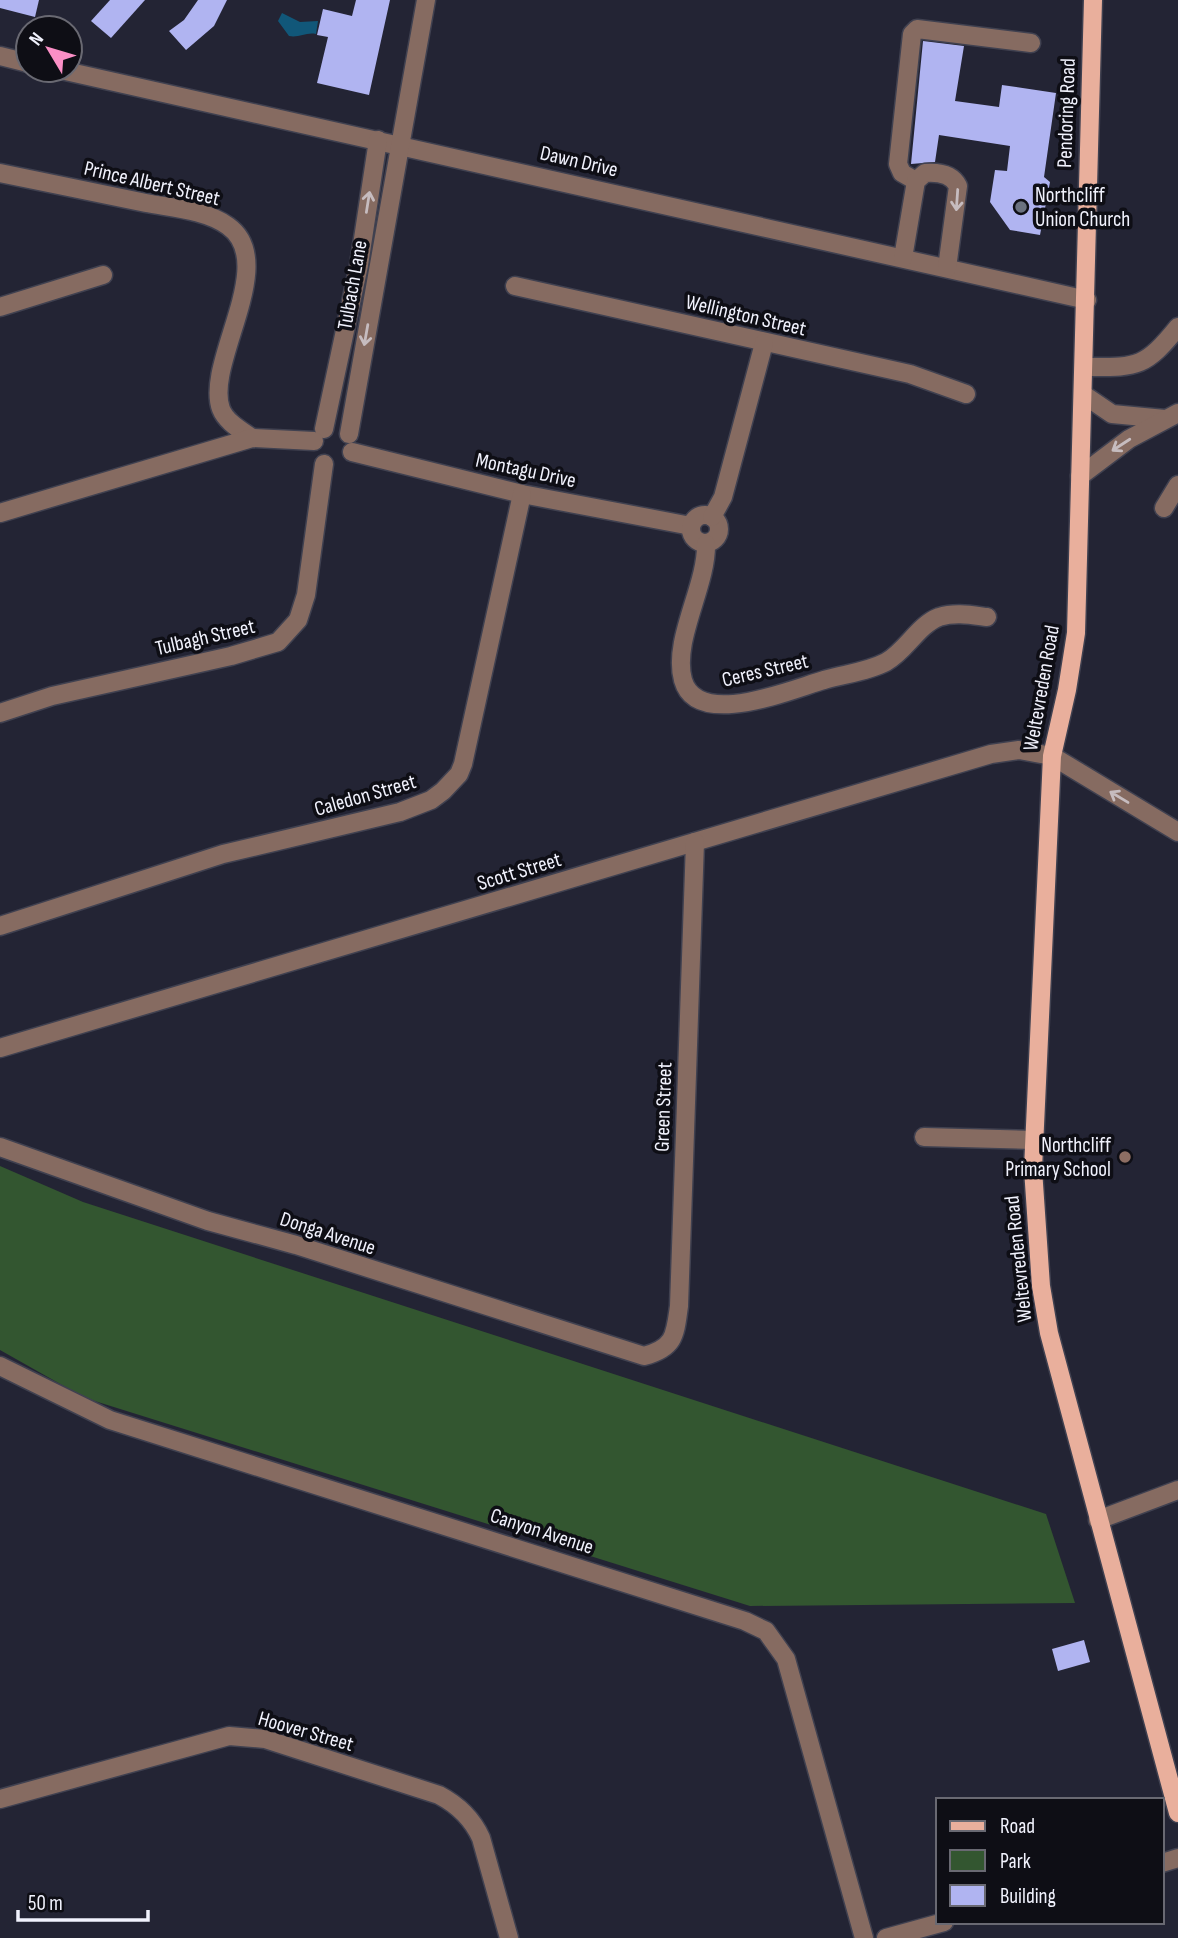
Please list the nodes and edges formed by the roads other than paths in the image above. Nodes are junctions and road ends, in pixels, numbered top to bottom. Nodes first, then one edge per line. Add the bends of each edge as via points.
1 (426, 0) edge
2 (1093, 0) edge
3 (1031, 43) dead end
4 (84, 75) edge
5 (378, 140) junction
6 (401, 145) junction
7 (0, 173) edge
8 (916, 181) junction
9 (363, 235) junction
10 (384, 238) junction
11 (904, 258) junction
12 (947, 268) junction
13 (103, 275) dead end
14 (515, 286) dead end
15 (1087, 300) junction
16 (0, 307) edge
17 (1178, 327) edge
18 (764, 343) junction
19 (1085, 368) junction
20 (966, 394) dead end
21 (1084, 395) junction
22 (1171, 416) edge
23 (319, 435) junction
24 (252, 438) junction
25 (350, 443) junction
26 (324, 464) junction
27 (1080, 476) junction
28 (1178, 485) edge
29 (522, 494) junction
30 (1164, 508) dead end
31 (0, 513) edge
32 (712, 517) junction
33 (691, 526) junction
34 (706, 544) junction
35 (987, 617) dead end
36 (0, 713) edge
37 (1052, 757) junction
38 (1178, 832) edge
39 (695, 842) junction
40 (0, 926) edge
41 (0, 1048) edge
42 (924, 1137) dead end
43 (1034, 1140) junction
44 (0, 1147) edge
45 (644, 1356) joint
46 (0, 1366) edge
47 (1178, 1490) edge
48 (1098, 1520) junction
49 (0, 1799) edge
50 (1178, 1813) edge
51 (937, 1924) edge
52 (509, 1938) edge
53 (864, 1938) edge
54 (886, 1938) edge

1 - 6 street, Tulbach Lane
2 - 15 main road, Pendoring Road
3 - 8 street via 917,29 912,34 898,164 902,173
4 - 5 street, Dawn Drive
5 - 6 street, Dawn Drive
9 -> 5 street, Tulbach Lane
6 - 10 street, Tulbach Lane
6 - 11 street, Dawn Drive
7 - 24 street, Prince Albert Street via 194,213 232,229 241,240 244,287 218,391 223,413
8 - 11 street
8 -> 12 street via 925,173 935,173 950,176 958,186
9 - 10 street
9 - 23 street, Tulbach Lane
10 -> 25 street, Tulbach Lane
11 - 12 street, Dawn Drive
12 - 15 street, Dawn Drive
13 - 16 street
14 - 18 street, Wellington Street
15 - 19 main road, Pendoring Road
17 - 19 street via 1146,361 1130,367
18 - 20 street, Wellington Street via 910,374
18 - 32 street via 723,497
19 - 21 main road, Pendoring Road
21 - 22 street via 1112,414
21 - 27 main road, Weltevreden Road
22 -> 27 street
23 - 24 street
23 - 25 street via 341,429
23 - 26 street via 317,458
24 - 31 street
25 - 26 street via 341,464
25 - 29 street, Montagu Drive
26 - 36 street, Tulbagh Street via 306,595 298,620 278,642 52,696
27 - 37 main road, Weltevreden Road via 1076,633
28 - 30 street
29 - 33 street, Montagu Drive
29 - 40 street, Caledon Street via 463,764 443,792 400,812 223,855
32 - 33 street via 697,517
32 - 34 street via 719,533
33 - 34 street via 694,539
34 - 35 street, Ceres Street via 681,668 687,689 711,704 757,700 872,668 898,653 935,619 961,614
38 -> 37 street, Scott Street
37 - 39 street, Scott Street via 1019,750 991,754
37 - 43 main road, Weltevreden Road
39 - 41 street, Scott Street
39 - 45 street, Green Street via 679,1306 669,1344 661,1352
42 - 43 street
43 - 48 main road, Weltevreden Road via 1036,1236 1049,1333
44 - 45 street, Donga Avenue via 208,1221
46 - 53 street, Canyon Avenue via 110,1420 568,1563 745,1620 766,1631 786,1659
47 - 48 street
48 - 50 main road, Weltevreden Road
49 - 52 street, Hoover Street via 223,1737 265,1739 439,1795 456,1805 481,1838
51 - 54 street

